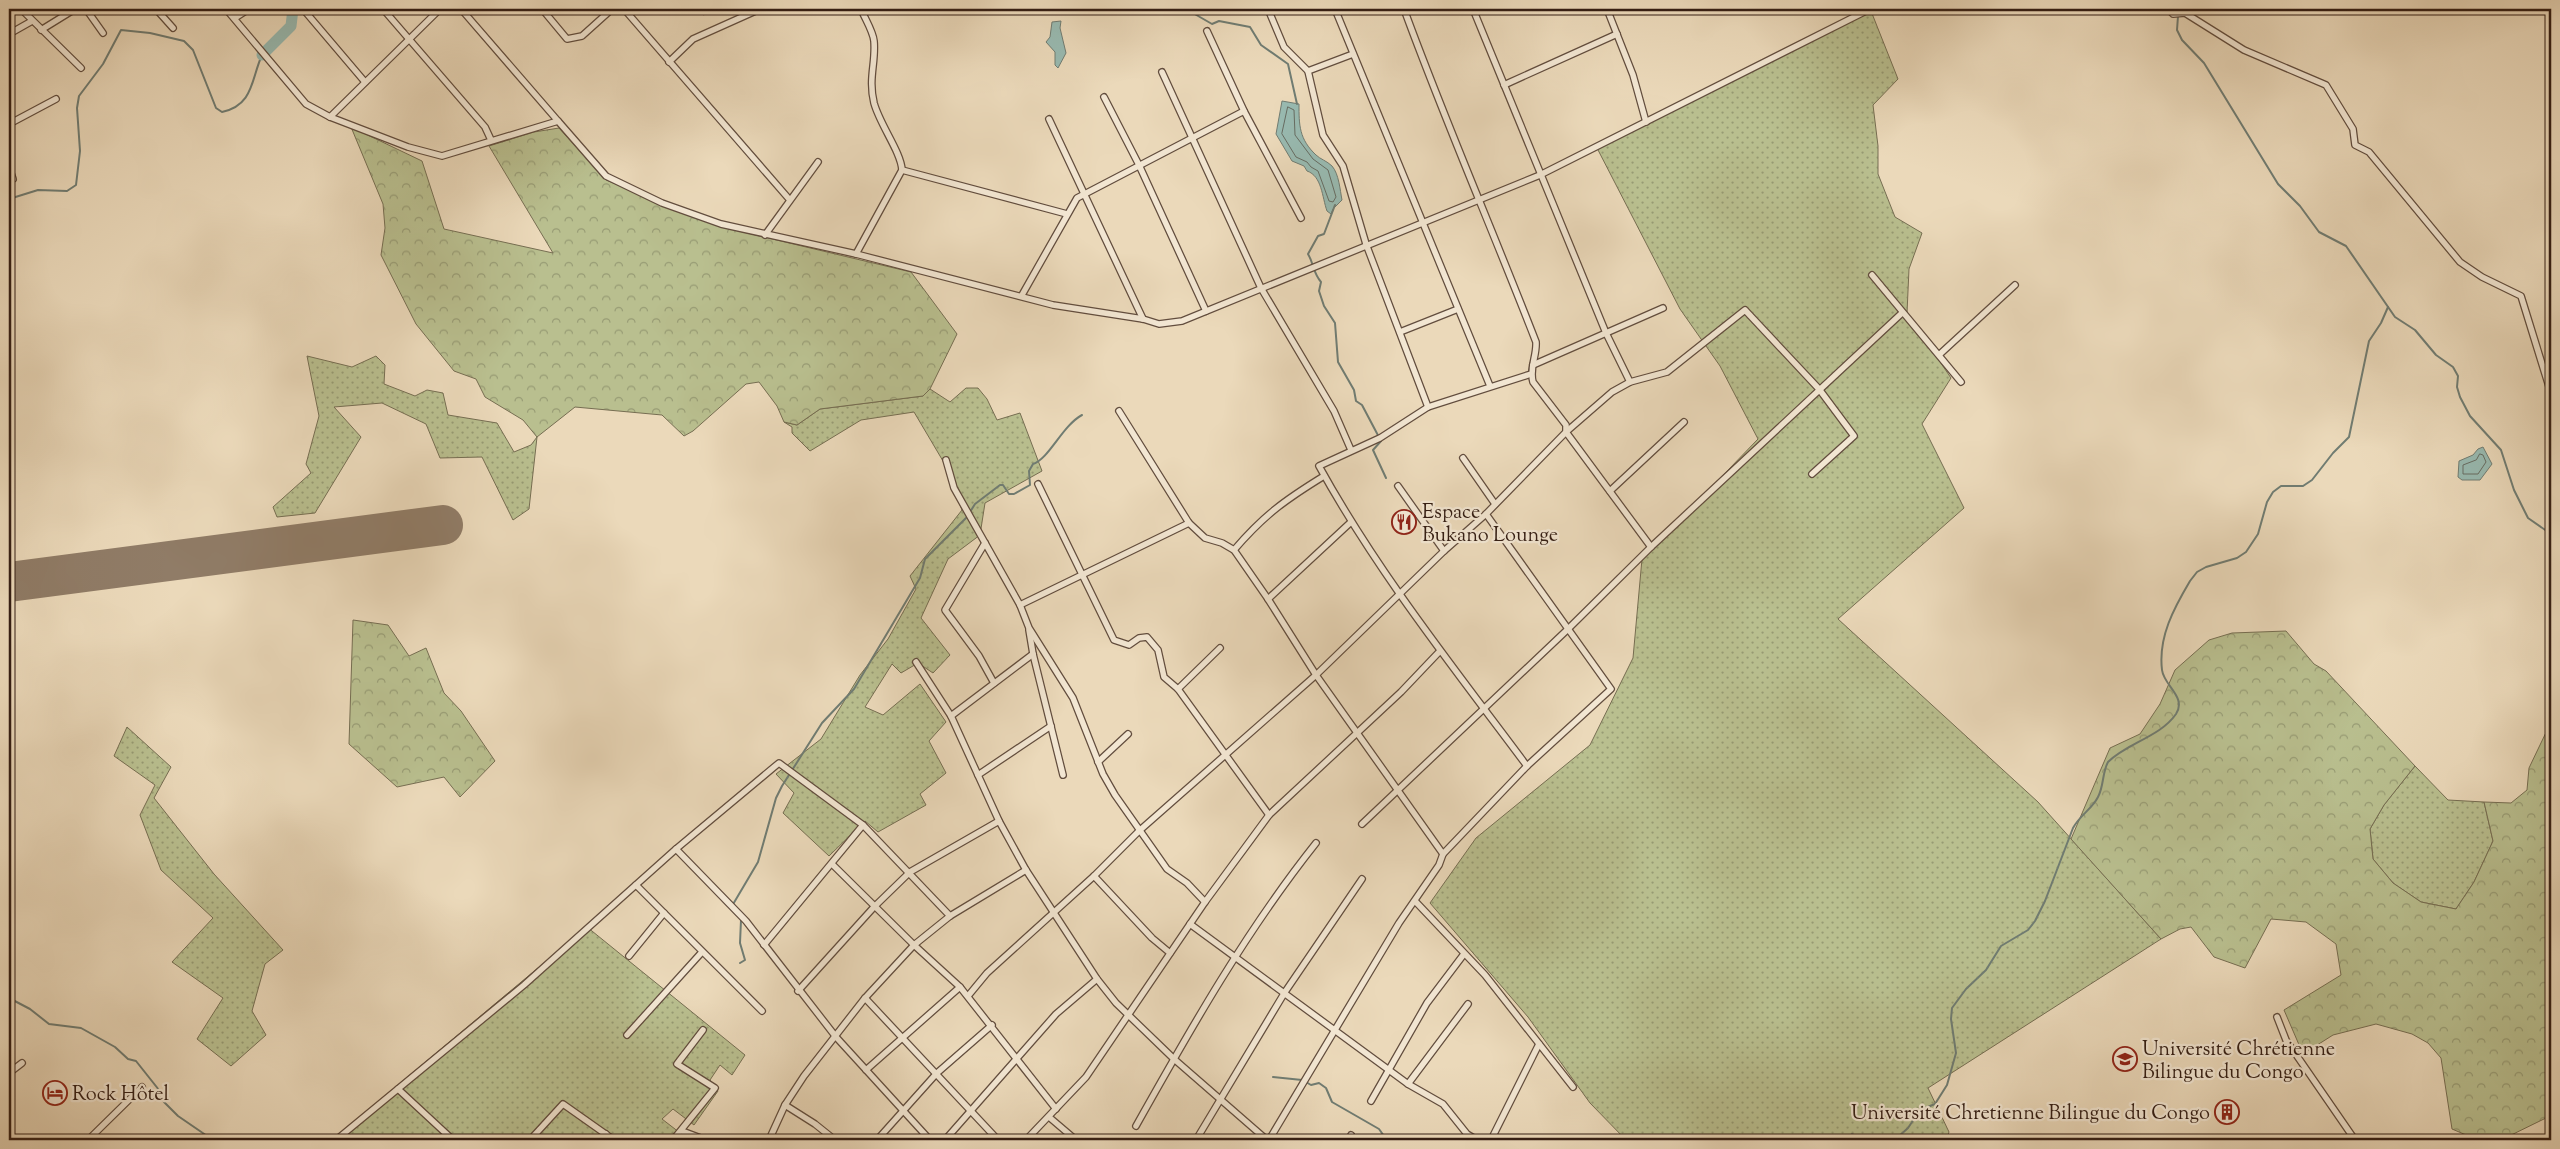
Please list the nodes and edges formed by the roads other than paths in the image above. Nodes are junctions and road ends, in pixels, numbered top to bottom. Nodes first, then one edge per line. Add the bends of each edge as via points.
1 (21, 9) edge
2 (76, 9) edge
3 (86, 9) edge
4 (156, 9) edge
5 (226, 9) edge
6 (249, 9) edge
7 (303, 9) edge
8 (383, 9) edge
9 (440, 9) edge
10 (461, 9) edge
11 (542, 9) edge
12 (612, 9) edge
13 (624, 9) edge
14 (760, 9) edge
15 (861, 9) edge
16 (1268, 9) edge
17 (1335, 9) edge
18 (1404, 9) edge
19 (1473, 9) edge
20 (1607, 9) edge
21 (1870, 9) edge
22 (2168, 9) edge
23 (235, 18) junction
24 (32, 21) junction
25 (173, 28) dead end
26 (41, 30) junction
27 (1207, 31) dead end
28 (103, 32) dead end
29 (9, 34) edge
30 (1617, 34) junction
31 (409, 38) junction
32 (1353, 54) junction
33 (669, 62) junction
34 (82, 68) dead end
35 (1308, 71) junction
36 (1162, 72) dead end
37 (365, 82) junction
38 (1504, 84) junction
39 (1104, 97) dead end
40 (56, 99) dead end
41 (1244, 111) junction
42 (330, 117) junction
43 (1049, 120) dead end
44 (558, 121) junction
45 (1646, 122) junction
46 (9, 124) edge
47 (1191, 138) junction
48 (491, 140) junction
49 (818, 162) dead end
50 (1139, 165) junction
51 (9, 167) edge
52 (902, 170) junction
53 (1540, 175) junction
54 (13, 179) dead end
55 (1083, 194) junction
56 (788, 199) junction
57 (1480, 199) junction
58 (1067, 214) junction
59 (1301, 218) dead end
60 (1422, 222) junction
61 (764, 235) junction
62 (1366, 244) junction
63 (856, 254) junction
64 (1872, 275) dead end
65 (2015, 285) dead end
66 (1261, 288) junction
67 (1022, 295) junction
68 (1663, 308) dead end
69 (1458, 309) junction
70 (1206, 311) junction
71 (1902, 313) junction
72 (1143, 319) junction
73 (1400, 332) junction
74 (1606, 333) junction
75 (1940, 354) junction
76 (1533, 365) junction
77 (1531, 374) junction
78 (1630, 382) junction
79 (1961, 382) dead end
80 (1490, 386) junction
81 (1819, 389) junction
82 (2551, 393) edge
83 (1428, 407) junction
84 (1119, 411) dead end
85 (1684, 422) dead end
86 (1566, 432) junction
87 (1351, 450) junction
88 (1463, 458) dead end
89 (946, 460) dead end
90 (1812, 474) dead end
91 (1324, 476) junction
92 (1038, 484) dead end
93 (1398, 486) dead end
94 (1610, 491) junction
95 (1495, 504) junction
96 (1486, 514) junction
97 (1350, 522) junction
98 (1189, 523) junction
99 (985, 543) junction
100 (1651, 547) junction
101 (1234, 550) junction
102 (1444, 551) junction
103 (1081, 575) junction
104 (1399, 594) junction
105 (1268, 599) junction
106 (1020, 604) junction
107 (1029, 628) junction
108 (1567, 630) junction
109 (1220, 648) dead end
110 (1440, 651) junction
111 (1032, 654) junction
112 (916, 662) dead end
113 (1316, 675) junction
114 (994, 683) junction
115 (1178, 689) junction
116 (1484, 708) junction
117 (951, 716) junction
118 (1050, 726) junction
119 (1356, 733) junction
120 (1128, 734) dead end
121 (1226, 756) junction
122 (1098, 762) junction
123 (1527, 766) junction
124 (978, 775) junction
125 (1063, 775) dead end
126 (1398, 789) junction
127 (1269, 816) junction
128 (999, 821) junction
129 (1362, 824) dead end
130 (863, 825) junction
131 (1139, 831) junction
132 (1316, 843) dead end
133 (676, 849) junction
134 (1443, 854) junction
135 (832, 864) junction
136 (1026, 870) junction
137 (910, 872) junction
138 (1094, 876) junction
139 (1362, 879) dead end
140 (636, 885) junction
141 (1416, 901) junction
142 (1205, 902) junction
143 (874, 908) junction
144 (1055, 912) junction
145 (664, 913) junction
146 (950, 916) junction
147 (1190, 924) junction
148 (764, 945) junction
149 (914, 945) junction
150 (702, 952) junction
151 (1170, 953) junction
152 (1464, 954) junction
153 (629, 956) dead end
154 (1235, 956) junction
155 (1097, 979) junction
156 (960, 987) junction
157 (798, 991) junction
158 (1285, 992) junction
159 (968, 996) junction
160 (865, 998) junction
161 (1468, 1004) dead end
162 (762, 1011) dead end
163 (1128, 1015) junction
164 (2277, 1017) dead end
165 (992, 1025) junction
166 (703, 1030) dead end
167 (1335, 1030) junction
168 (627, 1034) dead end
169 (836, 1037) junction
170 (904, 1038) junction
171 (1539, 1044) junction
172 (1017, 1057) junction
173 (1174, 1059) junction
174 (22, 1063) dead end
175 (1388, 1069) junction
176 (866, 1070) junction
177 (9, 1073) edge
178 (937, 1074) junction
179 (1408, 1084) junction
180 (142, 1087) dead end
181 (1573, 1087) dead end
182 (398, 1089) junction
183 (1219, 1099) junction
184 (1371, 1101) dead end
185 (785, 1106) junction
186 (971, 1108) junction
187 (1056, 1109) junction
188 (902, 1110) junction
189 (1049, 1117) junction
190 (1136, 1126) dead end
191 (682, 1131) junction
192 (606, 1134) junction
193 (88, 1140) edge
194 (336, 1140) edge
195 (453, 1140) edge
196 (530, 1140) edge
197 (600, 1140) edge
198 (614, 1140) edge
199 (673, 1140) edge
200 (706, 1140) edge
201 (769, 1140) edge
202 (835, 1140) edge
203 (876, 1140) edge
204 (930, 1140) edge
205 (945, 1140) edge
206 (998, 1140) edge
207 (1026, 1140) edge
208 (1076, 1140) edge
209 (1196, 1140) edge
210 (1268, 1140) edge
211 (1477, 1140) edge
212 (1492, 1140) edge
213 (2355, 1140) edge

1 - 24 street
2 - 26 street
3 - 28 street
4 - 25 street
5 - 23 street
6 - 23 street
7 - 37 street
8 - 31 street
9 - 31 street
10 - 44 street
11 - 12 street via 567,39 582,36
13 - 33 street
14 - 33 street via 693,39
15 - 52 street via 874,40 870,78 874,102 881,125 902,161
16 - 35 street via 1284,47
17 - 32 street
18 - 57 street via 1444,118
19 - 38 street
20 - 30 street
21 - 45 street
22 - 82 street via 2173,14 2185,13 2244,50 2326,85 2353,129 2355,145 2369,152 2460,262 2521,296
23 - 42 street via 306,104
24 - 26 street
24 - 29 street
26 - 34 street
27 - 41 street
30 - 38 street
30 - 45 street
31 - 37 street
31 - 48 street via 485,127
32 - 35 street
32 - 60 street
33 - 56 street
35 - 62 street via 1323,135 1343,166
36 - 47 street
37 - 42 street
38 - 53 street
39 - 50 street
40 - 46 street
41 - 47 street
41 - 59 street
42 - 48 street via 408,147 442,156
43 - 55 street
44 - 48 street
44 - 61 street via 606,176 662,203
45 - 53 street
47 - 50 street
47 - 66 street
49 - 56 street
50 - 55 street
50 - 70 street
51 - 54 street
52 - 58 street
52 - 63 street
53 - 57 street
53 - 74 street
55 - 58 street via 1076,198
55 - 72 street
56 - 61 street
57 - 60 street
57 - 76 street via 1536,342 1537,354
58 - 67 street
60 - 62 street
60 - 69 street
61 - 63 street
62 - 66 street
62 - 73 street
63 - 67 street
64 - 71 street
65 - 75 street
66 - 70 street
66 - 87 street via 1334,411
67 - 72 street via 1053,304
68 - 74 street
69 - 73 street
69 - 80 street
70 - 72 street via 1182,321 1159,324
71 - 75 street
71 - 81 street
73 - 83 street
74 - 76 street
74 - 78 street
75 - 79 street
76 - 77 street
77 - 80 street
77 - 86 street via 1533,382 1566,425
78 - 81 street via 1667,372 1745,310
78 - 86 street via 1612,392
80 - 83 street
81 - 90 street via 1854,436
81 - 100 street
83 - 87 street via 1379,438
84 - 98 street
85 - 94 street
86 - 94 street
86 - 95 street
87 - 91 street via 1319,466
88 - 95 street
89 - 99 street via 954,488
91 - 97 street
91 - 101 street via 1284,501
92 - 103 street
93 - 102 street
94 - 100 street
95 - 96 street
96 - 102 street
96 - 108 street
97 - 104 street
97 - 105 street
98 - 101 street via 1205,538
98 - 103 street
99 - 106 street
99 - 114 street via 945,610 979,656
100 - 108 street
101 - 105 street
102 - 104 street
103 - 106 street
103 - 115 street via 1114,640 1129,645 1147,637 1158,650 1164,677
104 - 110 street
104 - 113 street
105 - 113 street
106 - 107 street
107 - 111 street
107 - 122 street via 1073,698
108 - 116 street
108 - 123 street via 1610,689
109 - 115 street
110 - 116 street
110 - 119 street
111 - 114 street
111 - 118 street
112 - 117 street
113 - 119 street
113 - 121 street
114 - 117 street
115 - 121 street
116 - 123 street
116 - 126 street
117 - 124 street
118 - 124 street
118 - 125 street
119 - 126 street
119 - 127 street
120 - 122 street
121 - 127 street
121 - 131 street
122 - 131 street
123 - 134 street
124 - 128 street
126 - 129 street
126 - 134 street
127 - 142 street
128 - 136 street
128 - 137 street
130 - 133 street via 779,763
130 - 135 street
130 - 137 street
131 - 138 street
131 - 142 street via 1167,869 1187,883
132 - 154 street via 1282,886
133 - 140 street
133 - 148 street via 746,921
134 - 141 street
135 - 143 street
135 - 148 street
136 - 144 street
136 - 146 street
137 - 143 street
137 - 146 street
138 - 144 street
138 - 151 street
139 - 158 street
140 - 145 street
140 - 182 street via 524,985
141 - 152 street
141 - 167 street via 1399,923
142 - 147 street
143 - 149 street
143 - 157 street
144 - 155 street
144 - 159 street via 987,973
145 - 150 street
145 - 153 street
146 - 149 street
147 - 151 street
147 - 154 street
148 - 157 street
149 - 156 street
149 - 160 street
150 - 162 street
150 - 168 street
151 - 163 street
152 - 171 street via 1485,975
152 - 175 street via 1428,1002
154 - 158 street
154 - 173 street
155 - 163 street
155 - 172 street via 1056,1014
156 - 159 street
156 - 170 street
157 - 169 street
158 - 167 street
158 - 183 street
159 - 165 street
160 - 169 street
160 - 170 street
161 - 179 street
163 - 173 street
163 - 187 street via 1086,1077
164 - 213 street via 2286,1040
165 - 172 street
165 - 178 street
166 - 191 street via 676,1064 715,1088
167 - 175 street
167 - 210 street
169 - 176 street
169 - 185 street via 804,1076
170 - 176 street
170 - 178 street
171 - 181 street
171 - 212 street
172 - 186 street
172 - 187 street
173 - 183 street
173 - 190 street
174 - 177 street
175 - 179 street
175 - 184 street
176 - 188 street
178 - 186 street
178 - 188 street
179 - 211 street via 1443,1104 1467,1134
180 - 193 street
182 - 194 street
182 - 195 street
183 - 209 street
183 - 210 street
185 - 201 street
185 - 202 street
186 - 205 street
186 - 206 street
187 - 189 street
188 - 203 street
188 - 204 street
189 - 207 street
189 - 208 street
191 - 199 street
191 - 200 street
192 - 196 street via 563,1104
192 - 197 street
192 - 198 street

